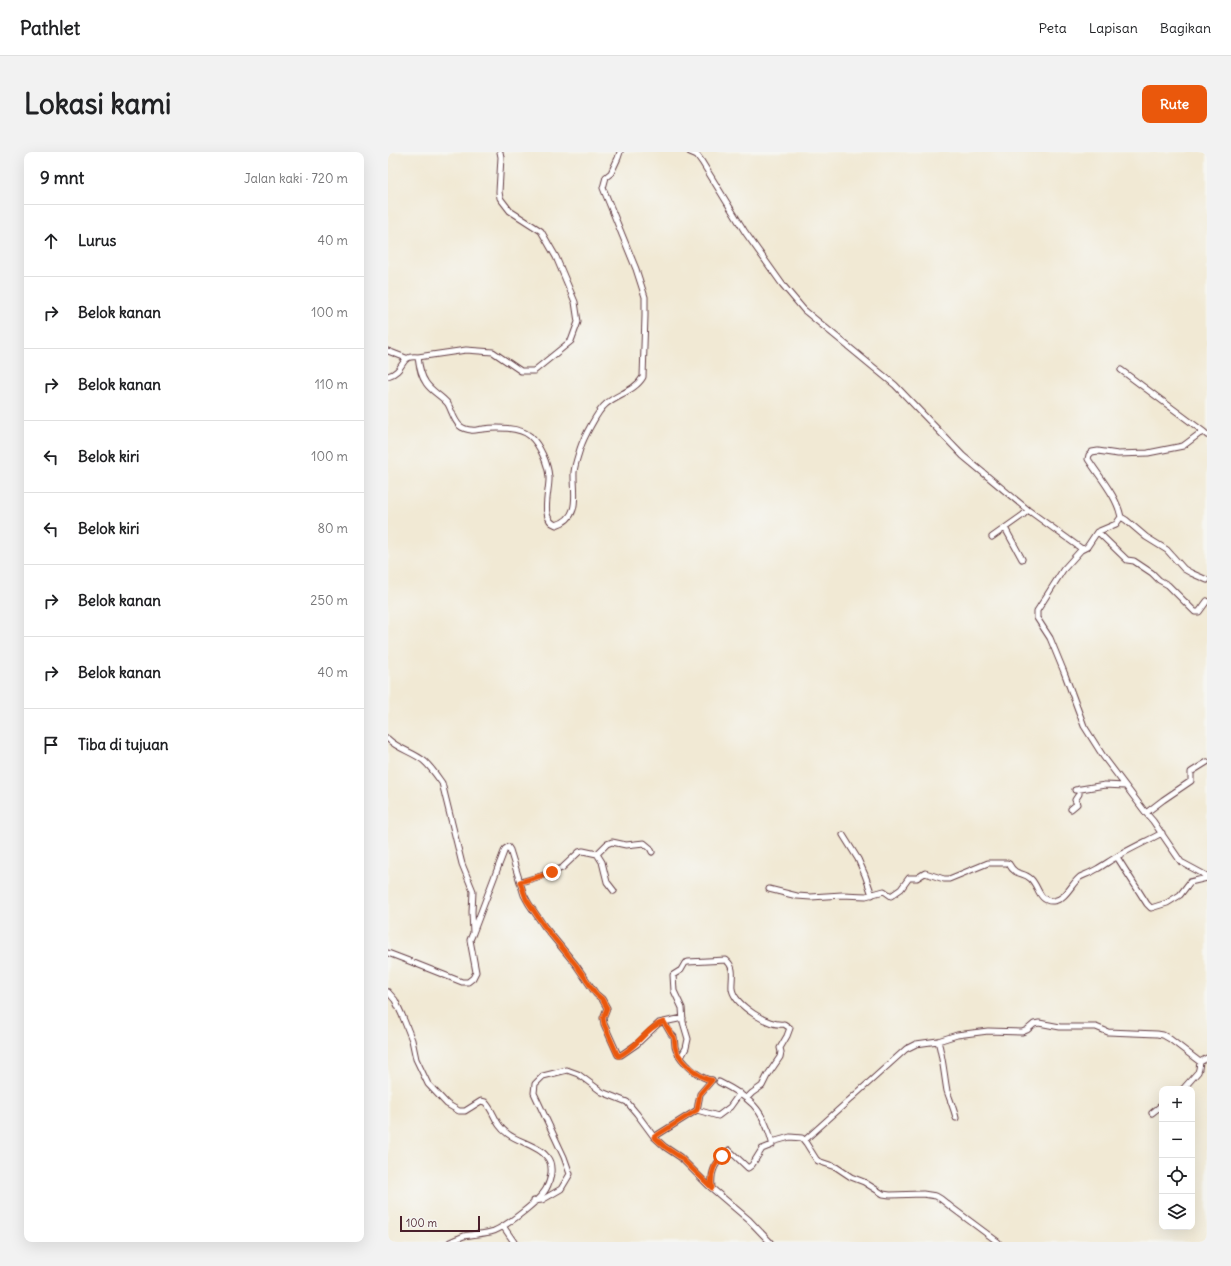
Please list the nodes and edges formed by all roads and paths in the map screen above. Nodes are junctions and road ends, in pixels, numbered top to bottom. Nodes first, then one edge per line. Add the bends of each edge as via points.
1 (500, 152) edge
2 (620, 152) edge
3 (690, 152) edge
4 (388, 351) edge
5 (418, 357) junction
6 (406, 358) junction
7 (1121, 370) dead end
8 (388, 376) edge
9 (1205, 434) edge
10 (1028, 510) junction
11 (1121, 517) junction
12 (1005, 528) junction
13 (1098, 532) junction
14 (992, 537) dead end
15 (1082, 549) junction
16 (1022, 559) dead end
17 (1207, 580) edge
18 (1207, 601) edge
19 (388, 739) edge
20 (1207, 762) edge
21 (1125, 786) junction
22 (1071, 809) dead end
23 (1146, 813) junction
24 (1162, 833) junction
25 (843, 835) dead end
26 (652, 852) dead end
27 (597, 854) junction
28 (1117, 856) junction
29 (1207, 877) edge
30 (520, 882) junction
31 (768, 889) dead end
32 (614, 891) dead end
33 (872, 895) junction
34 (473, 933) junction
35 (388, 954) edge
36 (388, 992) edge
37 (683, 1018) junction
38 (664, 1022) junction
39 (938, 1041) junction
40 (681, 1056) junction
41 (1207, 1058) edge
42 (1200, 1062) junction
43 (719, 1082) dead end
44 (1186, 1086) edge
45 (740, 1093) junction
46 (747, 1098) junction
47 (1159, 1107) edge
48 (697, 1110) junction
49 (1152, 1113) dead end
50 (956, 1118) dead end
51 (654, 1137) junction
52 (805, 1140) junction
53 (772, 1142) junction
54 (712, 1188) junction
55 (534, 1201) junction
56 (503, 1226) junction
57 (450, 1242) edge
58 (514, 1242) edge
59 (770, 1242) edge
60 (998, 1242) edge

1 - 5 street via 500,198 510,211 541,231 556,257 575,302 578,322 571,341 534,371 521,371 492,352 466,350
2 - 5 street via 603,188 645,297 643,377 630,389 605,404 585,437 574,472 573,512 567,519 556,524 550,521 546,513 549,479 547,466 530,436 515,430 471,430 460,425 447,404 425,382
3 - 10 street via 702,162 745,232 804,310 894,385 963,456
4 - 6 street
5 - 6 street
6 - 8 street via 398,371
7 - 9 street
9 - 11 street via 1199,434 1183,446 1148,453 1092,452 1088,459 1109,491
10 - 12 street
10 - 15 street
11 - 13 street via 1116,524
11 - 17 street via 1167,550 1184,568
12 - 14 street
12 - 16 street
13 - 15 street via 1087,547
13 - 18 street via 1127,560 1134,561 1168,585 1195,612 1199,612
15 - 21 street via 1063,570 1047,594 1037,611 1037,618 1050,638 1084,726 1102,756
19 - 34 street via 424,761 442,783 462,864 473,891
20 - 23 street via 1191,772 1191,781
21 - 22 street via 1105,785 1077,789 1077,804
21 - 23 street
23 - 24 street
24 - 28 street
24 - 29 street via 1182,862
25 - 33 street via 858,859
26 - 27 street via 644,843 626,845 612,842 605,845
27 - 30 street via 579,852 562,868
27 - 32 street via 607,882
28 - 29 street via 1151,908 1180,895 1190,882
28 - 33 street via 1082,876 1067,893 1054,901 1044,899 1031,878 1017,873 1007,863 988,863 949,879 924,873 917,878 909,878 891,896 884,891
30 - 34 street via 508,847
30 - 38 street via 526,899 544,926 605,1003 607,1008 603,1018 604,1024 618,1055 637,1044 654,1026
31 - 33 street via 803,897
34 - 35 street via 470,940 476,972 468,982 457,981
36 - 55 street via 395,1000 412,1040 422,1074 447,1104 459,1111 465,1111 485,1102 495,1120 508,1135 548,1157 551,1177 547,1188
37 - 38 street
37 - 40 street via 688,1039
37 - 46 street via 682,1008 673,986 674,974 681,970 686,962 723,960 731,966 733,992 746,1009 776,1024 789,1027 790,1031 780,1048 780,1057 762,1086
38 - 40 street via 674,1037 675,1048
39 - 42 street via 957,1035 982,1032 1022,1032 1039,1023 1060,1027 1096,1027 1108,1032 1163,1035
39 - 50 street
39 - 52 street via 916,1044 906,1049
40 - 48 street via 683,1061 702,1077 712,1080 700,1094
41 - 42 street
42 - 44 street via 1200,1069
43 - 45 street
45 - 46 street
45 - 48 street via 730,1107 718,1116
46 - 53 street via 763,1118
47 - 49 street
48 - 51 street
51 - 54 street via 680,1157
51 - 55 street via 627,1102 602,1092 578,1074 567,1070 543,1076 535,1084 534,1094 570,1174 561,1189 542,1200
52 - 53 street via 790,1137
52 - 60 street via 818,1161 836,1167 883,1194 923,1194 941,1199
53 - 54 street via 772,1145 762,1149 748,1168 728,1150 715,1165 711,1179
54 - 59 street
55 - 56 street
56 - 57 street
56 - 58 street

